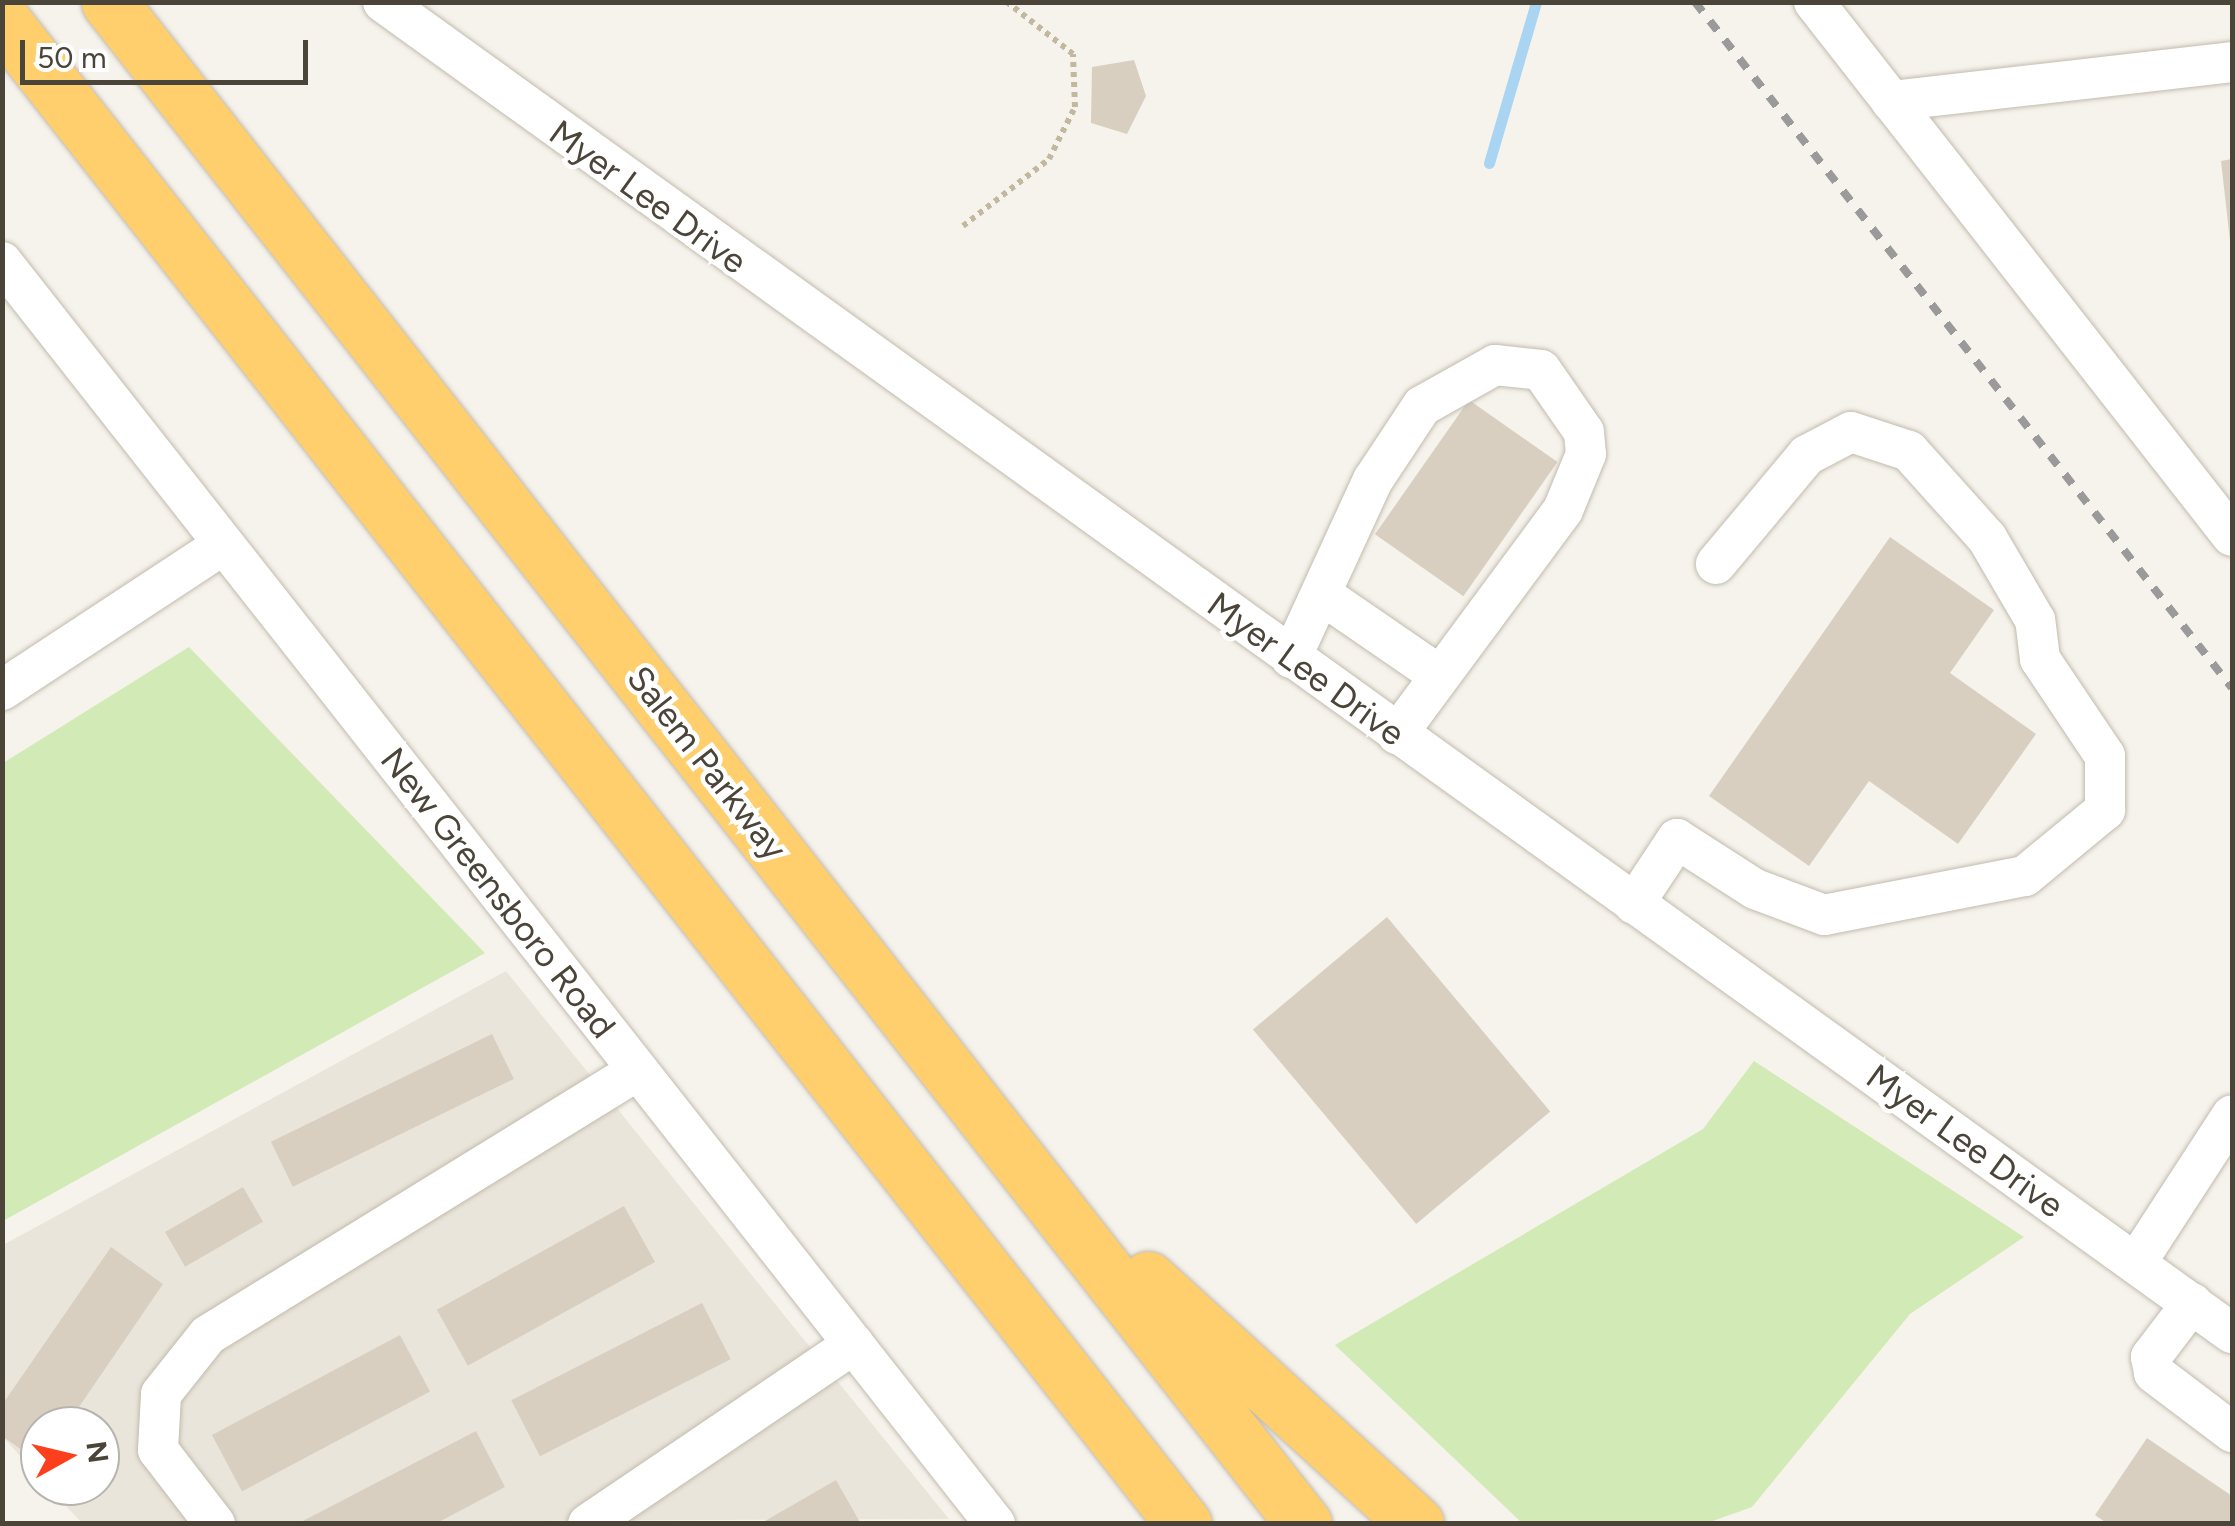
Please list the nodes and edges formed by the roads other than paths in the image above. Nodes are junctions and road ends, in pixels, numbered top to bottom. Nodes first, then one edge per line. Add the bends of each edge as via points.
1 (109, 2) edge
2 (382, 2) edge
3 (1814, 2) edge
4 (2, 20) edge
5 (2232, 62) edge
6 (1891, 102) junction
7 (2, 262) edge
8 (2232, 536) edge
9 (223, 545) junction
10 (1716, 564) dead end
11 (1321, 594) junction
12 (1292, 658) junction
13 (1440, 675) junction
14 (2, 690) edge
15 (1397, 734) junction
16 (1634, 904) junction
17 (637, 1071) junction
18 (2232, 1115) edge
19 (996, 1131) junction
20 (2136, 1263) junction
21 (2192, 1303) junction
22 (2232, 1332) edge
23 (854, 1344) junction
24 (2232, 1432) edge
25 (215, 1524) edge
26 (588, 1524) edge
27 (995, 1524) edge
28 (1184, 1524) edge
29 (1304, 1524) edge
30 (1416, 1524) edge

1 - 19 highway, Salem Parkway
2 - 12 street, Myer Lee Drive
3 - 6 street
4 - 28 highway
5 - 6 street
6 - 8 street
7 - 9 street, New Greensboro Road
9 - 14 street
9 - 17 street, New Greensboro Road
10 - 16 street via 1808,455 1851,432 1909,451 1987,538 2035,620 2040,659 2105,756 2105,810 2025,876 1824,915 1755,889 1677,838
11 - 12 street
11 - 13 street
11 - 13 street via 1373,480 1422,406 1495,365 1541,370 1584,432 1586,454 1563,510
12 - 15 street, Myer Lee Drive
13 - 15 street
15 - 16 street, Myer Lee Drive
16 - 20 street, Myer Lee Drive
17 - 23 street, New Greensboro Road
17 - 25 street via 208,1334 161,1394 158,1450
18 - 20 street
19 - 29 highway, Salem Parkway
19 - 30 highway via 1280,1407
20 - 21 street, Myer Lee Drive
21 - 22 street, Myer Lee Drive
21 - 24 street via 2151,1357 2154,1373
23 - 26 street
23 - 27 street, New Greensboro Road

